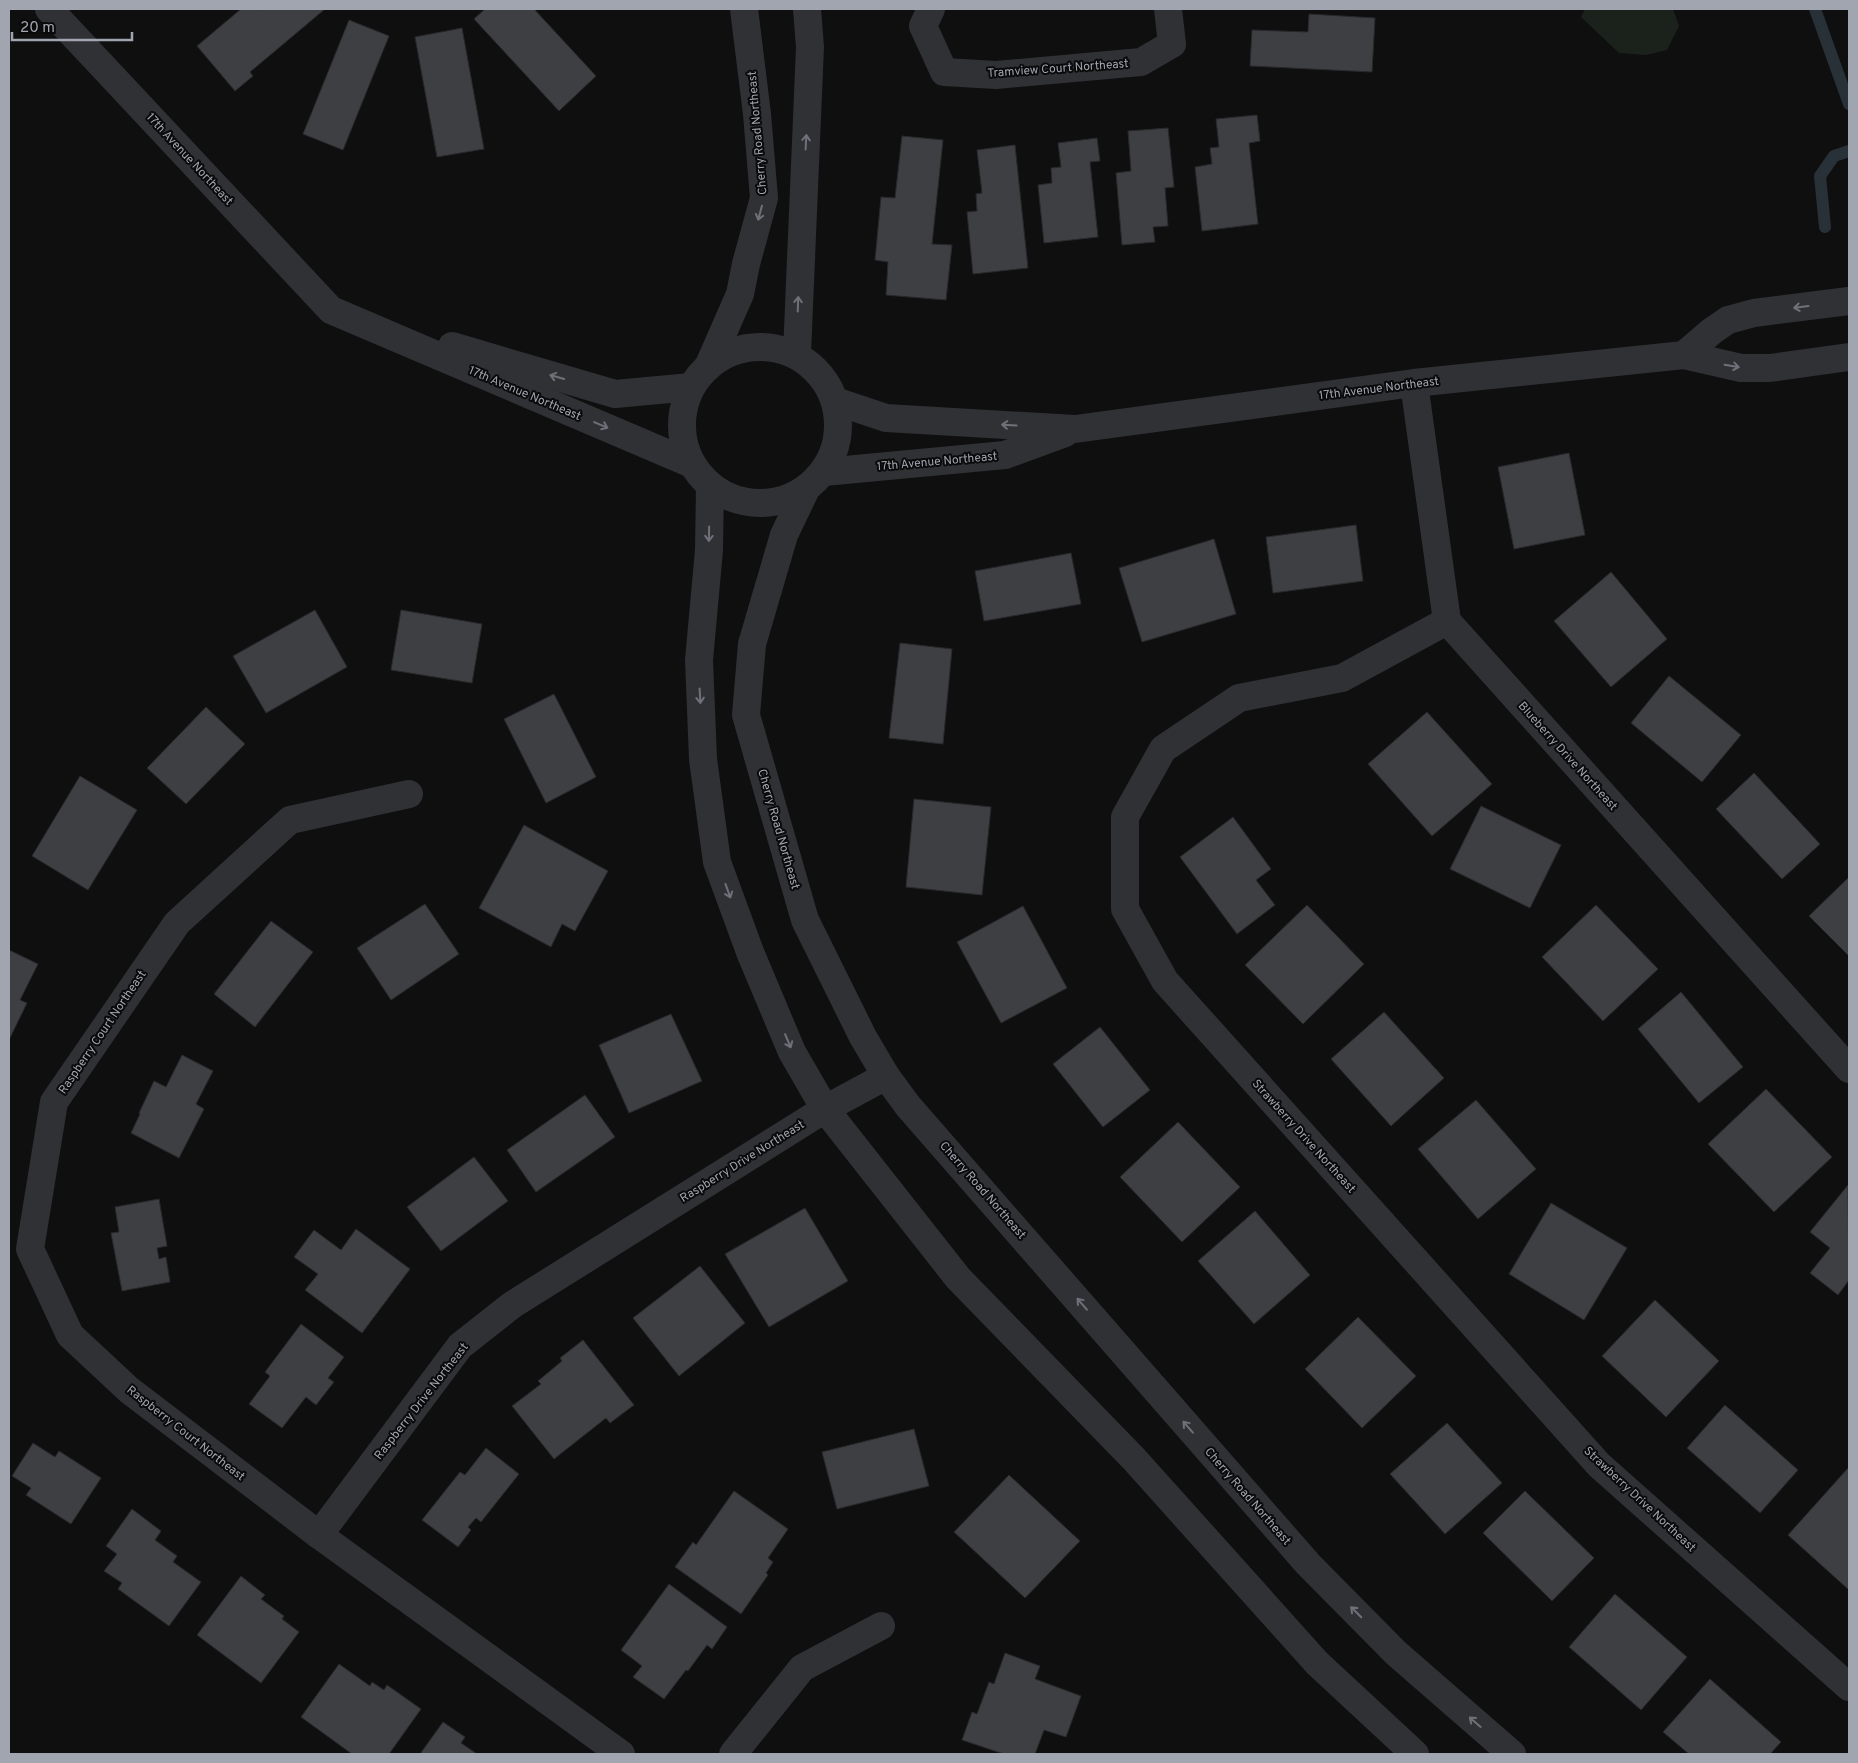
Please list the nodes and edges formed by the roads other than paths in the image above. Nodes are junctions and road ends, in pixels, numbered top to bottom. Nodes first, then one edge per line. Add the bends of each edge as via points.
1 (48, 9) edge
2 (744, 9) edge
3 (807, 9) edge
4 (930, 9) edge
5 (1168, 9) edge
6 (1849, 301) edge
7 (331, 310) junction
8 (797, 353) junction
9 (1684, 355) junction
10 (1849, 357) edge
11 (699, 377) junction
12 (1414, 383) junction
13 (835, 401) junction
14 (1075, 429) junction
15 (692, 464) junction
16 (815, 481) junction
17 (710, 485) junction
18 (1447, 621) junction
19 (409, 794) dead end
20 (1849, 1069) edge
21 (886, 1076) junction
22 (826, 1109) junction
23 (319, 1535) junction
24 (880, 1626) dead end
25 (1849, 1687) edge
26 (621, 1754) edge
27 (733, 1754) edge
28 (1415, 1754) edge
29 (1512, 1754) edge

1 - 7 street, 17th Avenue Northeast
2 -> 11 street, Cherry Road Northeast via 764,198 740,294
8 -> 3 street via 810,47
4 - 5 street, Tramview Court Northeast via 923,26 944,72 996,75 1140,62 1172,44
6 -> 9 street via 1754,313 1728,320
11 -> 7 street, 17th Avenue Northeast via 615,394
7 -> 15 street, 17th Avenue Northeast
8 - 11 street via 757,347 730,352
8 - 13 street via 824,379
9 -> 10 street, 17th Avenue Northeast via 1741,368 1770,368
9 - 12 street, 17th Avenue Northeast
11 - 15 street via 682,413 683,440
12 - 14 street, 17th Avenue Northeast
12 - 18 street
14 -> 13 street, 17th Avenue Northeast via 886,418
13 - 16 street via 839,426 835,450
14 - 16 street, 17th Avenue Northeast via 1005,455
15 - 17 street
16 - 17 street via 784,500 759,504 733,501
16 - 21 street, Cherry Road Northeast via 784,535 752,644 746,715 805,920
17 -> 22 street via 709,550 699,660 704,759 717,862 792,1052
18 - 20 street, Blueberry Drive Northeast
18 - 25 street, Strawberry Drive Northeast via 1342,678 1239,698 1163,750 1125,818 1125,909 1165,981 1599,1465
19 - 23 street, Raspberry Court Northeast via 290,820 177,923 54,1102 30,1249 70,1334 129,1390
21 - 22 street, Raspberry Drive Northeast
29 -> 21 street, Cherry Road Northeast via 1396,1653 1308,1564 908,1106
22 - 23 street, Raspberry Drive Northeast via 512,1305 460,1346
22 - 28 street via 958,1278 1134,1459 1317,1663
23 - 26 street
24 - 27 street via 802,1668

